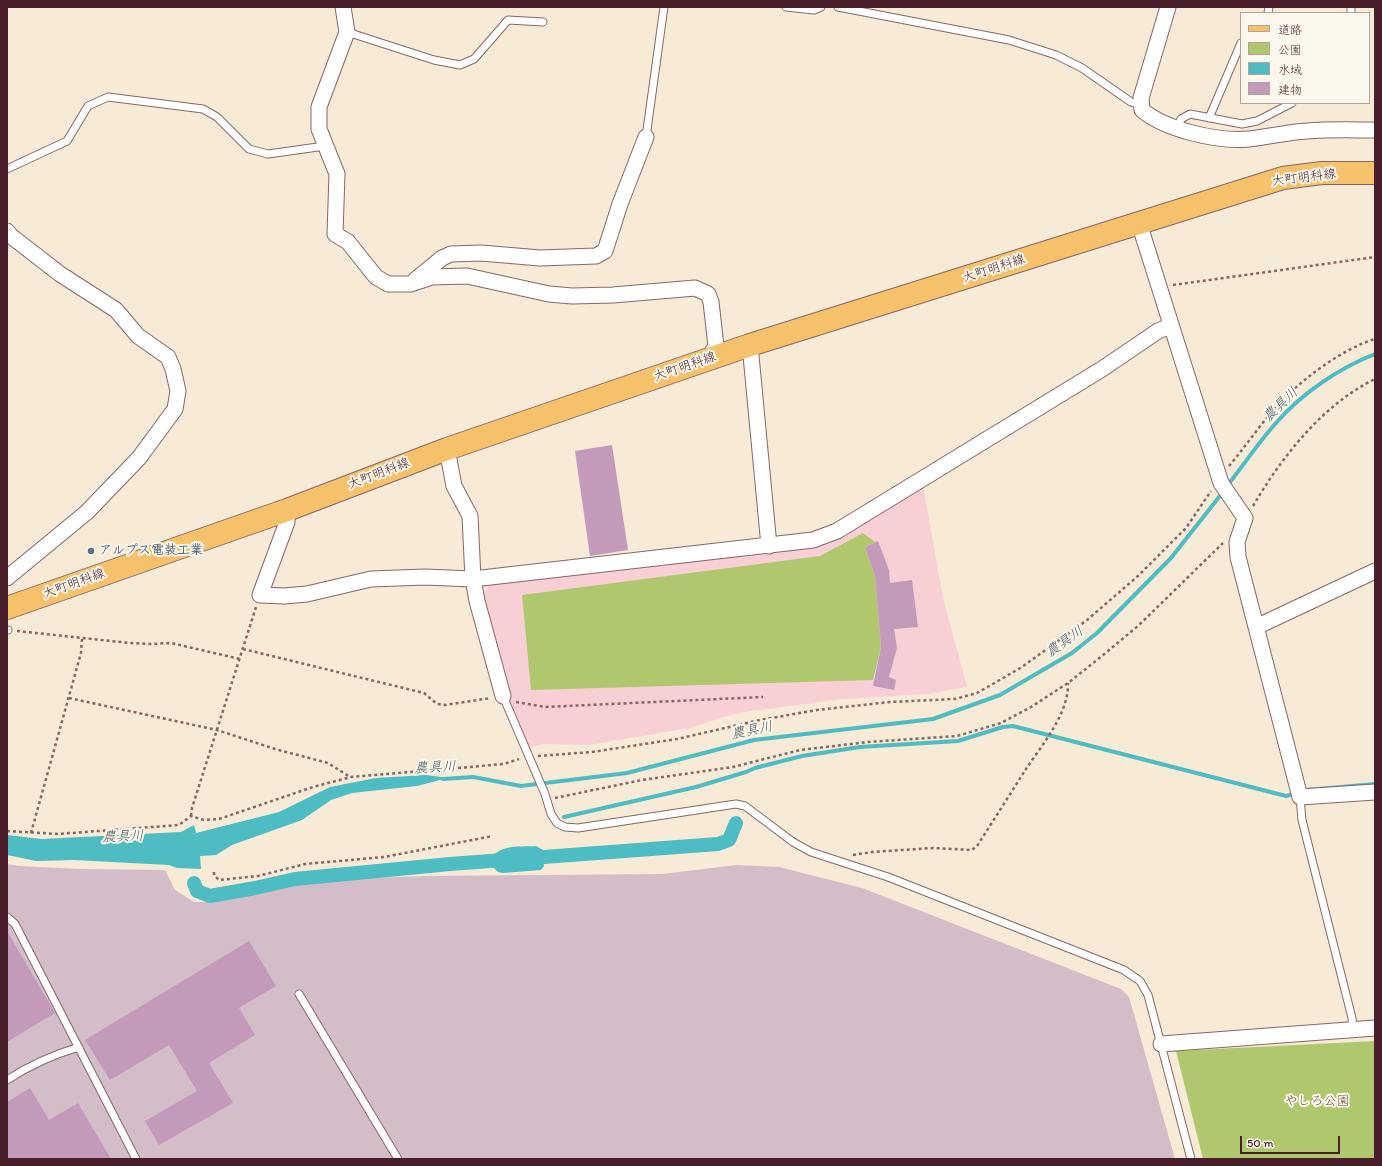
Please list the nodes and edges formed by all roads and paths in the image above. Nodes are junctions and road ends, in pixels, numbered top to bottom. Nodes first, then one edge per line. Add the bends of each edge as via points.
1 (343, 7) edge
2 (664, 7) edge
3 (786, 7) edge
4 (821, 7) edge
5 (838, 7) edge
6 (1168, 7) edge
7 (543, 22) dead end
8 (347, 32) junction
9 (1240, 45) edge
10 (1290, 104) edge
11 (1141, 105) junction
12 (1209, 118) junction
13 (1176, 129) junction
14 (1375, 130) edge
15 (646, 137) joint
16 (325, 146) junction
17 (7, 169) edge
18 (1375, 173) edge
19 (1139, 223) junction
20 (7, 231) edge
21 (1375, 257) edge
22 (411, 284) junction
23 (1159, 287) junction
24 (1170, 326) junction
25 (1375, 339) edge
26 (750, 345) junction
27 (708, 359) junction
28 (1375, 379) edge
29 (447, 449) junction
30 (1220, 480) junction
31 (287, 510) junction
32 (1243, 516) junction
33 (1237, 542) junction
34 (769, 546) junction
35 (1375, 571) edge
36 (7, 578) edge
37 (473, 579) junction
38 (260, 595) junction
39 (7, 623) edge
40 (1256, 627) junction
41 (82, 638) junction
42 (243, 649) junction
43 (240, 659) junction
44 (1068, 682) junction
45 (503, 696) junction
46 (763, 697) dead end
47 (69, 698) junction
48 (217, 730) junction
49 (530, 759) junction
50 (350, 777) junction
51 (1375, 792) edge
52 (546, 797) junction
53 (1300, 797) junction
54 (191, 816) junction
55 (7, 831) edge
56 (31, 833) junction
57 (492, 836) dead end
58 (836, 861) junction
59 (214, 872) dead end
60 (7, 917) edge
61 (299, 994) dead end
62 (1375, 1028) edge
63 (1353, 1030) junction
64 (1161, 1044) junction
65 (79, 1047) junction
66 (7, 1080) edge
67 (136, 1159) edge
68 (398, 1159) edge
69 (1191, 1159) edge

1 - 8 street
2 - 15 lane
3 - 4 lane via 814,10
5 - 11 lane via 1010,40 1036,48 1082,68 1131,102
6 - 11 street via 1140,98
7 - 8 lane via 508,20 474,59 460,65 434,60
8 - 16 street via 319,107 319,129
9 - 12 lane
10 - 12 lane via 1257,121 1242,124
11 - 13 street via 1142,110 1149,115
12 - 13 lane via 1190,114 1181,119
13 - 14 street via 1230,139 1306,131
15 - 22 street via 605,252 596,256 540,258 481,253 451,254 442,258
16 - 17 lane via 268,154 249,149 217,117 203,109 108,97 88,106 67,141
16 - 22 street via 337,174 335,234 348,242 376,277 388,284
18 - 19 main road, 大町明科線 via 1322,173 1283,178
19 - 23 street
19 - 26 main road, 大町明科線
20 - 36 street via 60,274 116,310 138,336 168,357 174,369 178,391 175,409 139,458 86,512
21 - 23 path
22 - 27 street via 432,278 467,276 549,294 572,296 695,288 708,294 711,302 716,346
23 - 24 street
24 - 30 street
24 - 34 street via 1158,331 1102,370 837,531 813,540
25 - 30 path via 1342,355 1309,377 1279,404
26 - 27 main road, 大町明科線
26 - 34 street
27 - 29 main road, 大町明科線
28 - 32 path via 1344,398 1302,438 1277,467
29 - 31 main road, 大町明科線
29 - 37 street via 454,486 470,516
30 - 32 street
30 - 49 path via 1186,528 1138,576 1087,620 1022,667 977,693 956,699 890,702 817,710 760,720 677,740
31 - 38 street via 287,522
31 - 39 main road, 大町明科線
32 - 33 street
33 - 40 street via 1238,556
33 - 44 path via 1224,542 1139,625
34 - 37 street
35 - 40 street
37 - 38 street via 372,579 307,594
37 - 45 street
38 - 42 path
39 - 41 path
40 - 53 street
41 - 43 path via 150,644 171,643
41 - 47 path
42 - 43 path
42 - 45 path via 424,693 437,704
43 - 48 path
44 - 52 path via 1031,707 1001,723 957,736 800,750 733,767
44 - 58 path via 1064,705 1051,733 972,850 892,850
45 - 46 path via 522,704 545,707
45 - 49 lane
47 - 48 path
47 - 56 path
48 - 50 path via 328,763
48 - 54 path
49 - 50 path via 504,764
49 - 52 lane
50 - 54 path via 219,819 204,820
51 - 53 street
52 - 58 lane via 551,814 557,823 565,827 578,828 736,804 745,806 793,842
53 - 63 lane via 1302,820
54 - 56 path via 179,825 58,834
55 - 56 path
57 - 59 path via 384,857 305,864 258,876 219,880
58 - 64 lane via 888,877 1124,970 1140,981 1148,994
60 - 65 lane via 15,924
61 - 68 lane
62 - 63 street
63 - 64 street
64 - 69 lane
65 - 66 lane via 54,1054
65 - 67 lane

